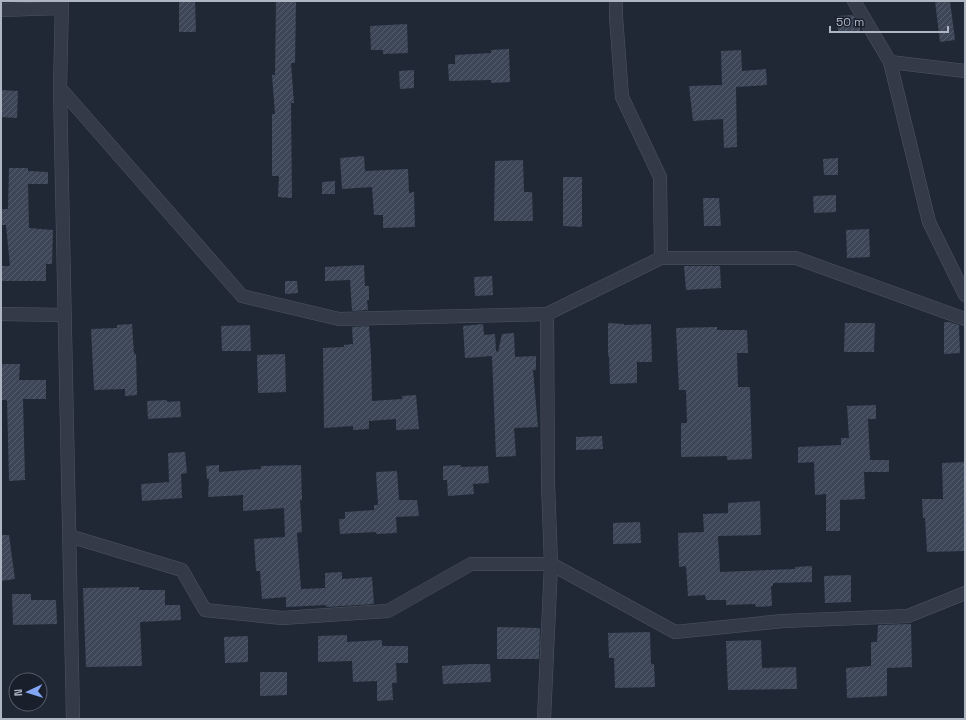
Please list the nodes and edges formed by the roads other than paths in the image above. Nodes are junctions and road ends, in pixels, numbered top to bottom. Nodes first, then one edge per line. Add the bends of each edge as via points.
1 (616, 1) edge
2 (854, 1) edge
3 (62, 5) edge
4 (1, 10) edge
5 (890, 62) junction
6 (965, 72) edge
7 (60, 88) junction
8 (661, 258) junction
9 (965, 296) edge
10 (1, 314) edge
11 (548, 314) junction
12 (65, 315) junction
13 (965, 319) edge
14 (69, 536) junction
15 (551, 564) junction
16 (965, 593) edge
17 (73, 719) edge
18 (544, 719) edge

1 - 8 street via 622,96 660,177
2 - 5 street
3 - 4 street
3 - 7 street
5 - 6 street
5 - 9 street via 929,222
7 - 11 street via 242,296 339,319
7 - 12 street
8 - 11 street
8 - 13 street via 796,258
10 - 12 street
11 - 15 street via 548,483
12 - 14 street
14 - 15 street via 182,570 205,610 282,618 388,611 471,564
14 - 17 street
15 - 16 street via 675,632 783,621 908,616
15 - 18 street

